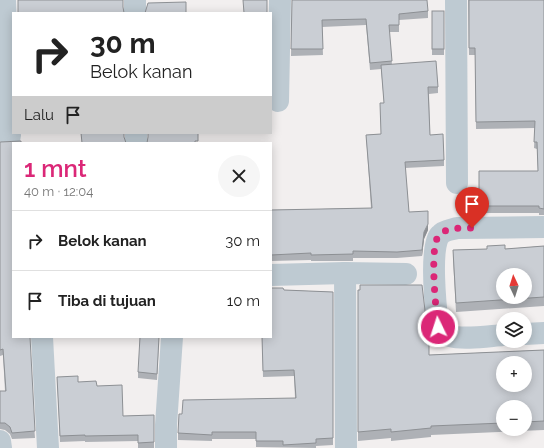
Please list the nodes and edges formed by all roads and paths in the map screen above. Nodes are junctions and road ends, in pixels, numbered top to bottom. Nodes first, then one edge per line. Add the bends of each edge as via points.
1 (5, 0) edge
2 (135, 0) edge
3 (280, 0) edge
4 (456, 0) edge
5 (135, 12) edge
6 (278, 101) dead end
7 (10, 136) dead end
8 (457, 183) dead end
9 (544, 227) edge
10 (345, 273) junction
11 (406, 274) dead end
12 (272, 275) edge
13 (544, 333) edge
14 (532, 334) edge
15 (496, 335) edge
16 (42, 338) edge
17 (172, 338) edge
18 (0, 441) edge
19 (1, 448) edge
20 (48, 448) edge
21 (166, 448) edge
22 (346, 448) edge

1 - 7 street
2 - 5 street
3 - 6 street
4 - 8 street
9 - 15 street via 457,228 440,235 435,242 434,276 438,327 449,336
10 - 11 street
10 - 12 street
10 - 22 street
13 - 14 street
16 - 20 street
17 - 21 street
18 - 19 street

